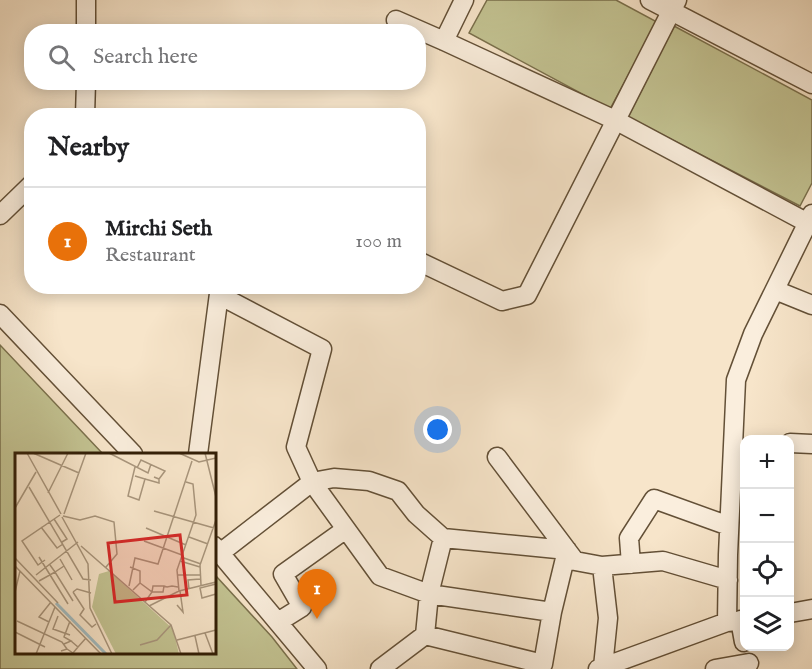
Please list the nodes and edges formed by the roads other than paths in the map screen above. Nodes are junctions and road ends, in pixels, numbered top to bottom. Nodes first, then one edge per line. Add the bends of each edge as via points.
1 (86, 0) edge
2 (464, 0) edge
3 (650, 0) edge
4 (674, 6) edge
5 (396, 20) dead end
6 (86, 24) edge
7 (405, 24) edge
8 (426, 33) edge
9 (444, 41) junction
10 (812, 84) edge
11 (86, 90) edge
12 (85, 108) edge
13 (615, 120) junction
14 (24, 192) edge
15 (0, 215) edge
16 (810, 218) edge
17 (804, 251) edge
18 (426, 265) edge
19 (775, 290) junction
20 (220, 294) edge
21 (225, 294) edge
22 (812, 305) edge
23 (0, 314) edge
24 (739, 440) edge
25 (794, 443) edge
26 (812, 444) edge
27 (132, 453) edge
28 (198, 453) edge
29 (497, 457) dead end
30 (312, 482) junction
31 (729, 526) junction
32 (346, 529) junction
33 (443, 538) junction
34 (217, 549) edge
35 (567, 550) junction
36 (631, 564) junction
37 (603, 566) junction
38 (728, 580) junction
39 (429, 594) junction
40 (812, 609) edge
41 (552, 612) junction
42 (794, 612) edge
43 (737, 621) edge
44 (278, 622) junction
45 (425, 635) junction
46 (748, 660) edge
47 (600, 668) edge
48 (317, 669) edge
49 (380, 669) edge
50 (715, 669) edge

1 - 6 street
2 - 9 street
3 - 4 street
4 - 10 street
4 - 13 street
5 - 7 street
8 - 9 street
9 - 13 street
11 - 12 street
13 - 16 street
13 - 18 street via 527,295 502,301
14 - 15 street
16 - 17 street
17 - 19 street
19 - 22 street
19 - 24 street via 736,380
20 - 28 street
21 - 30 street via 322,349 296,447
23 - 27 street
24 - 31 street
25 - 26 street
29 - 35 street
30 - 32 street
30 - 33 street via 334,478 369,481 398,491
30 - 34 street
31 - 36 street via 654,499 629,538
31 - 38 street
32 - 39 street via 380,576
32 - 44 street via 283,574 302,607
33 - 35 street
33 - 39 street
34 - 44 street
35 - 37 street via 575,561
35 - 41 street
36 - 37 street
36 - 38 street via 663,561
37 - 47 street via 608,618
38 - 43 street
39 - 41 street
39 - 45 street
40 - 42 street
41 - 45 street via 543,664
43 - 47 street
44 - 48 street
45 - 49 street
46 - 50 street

